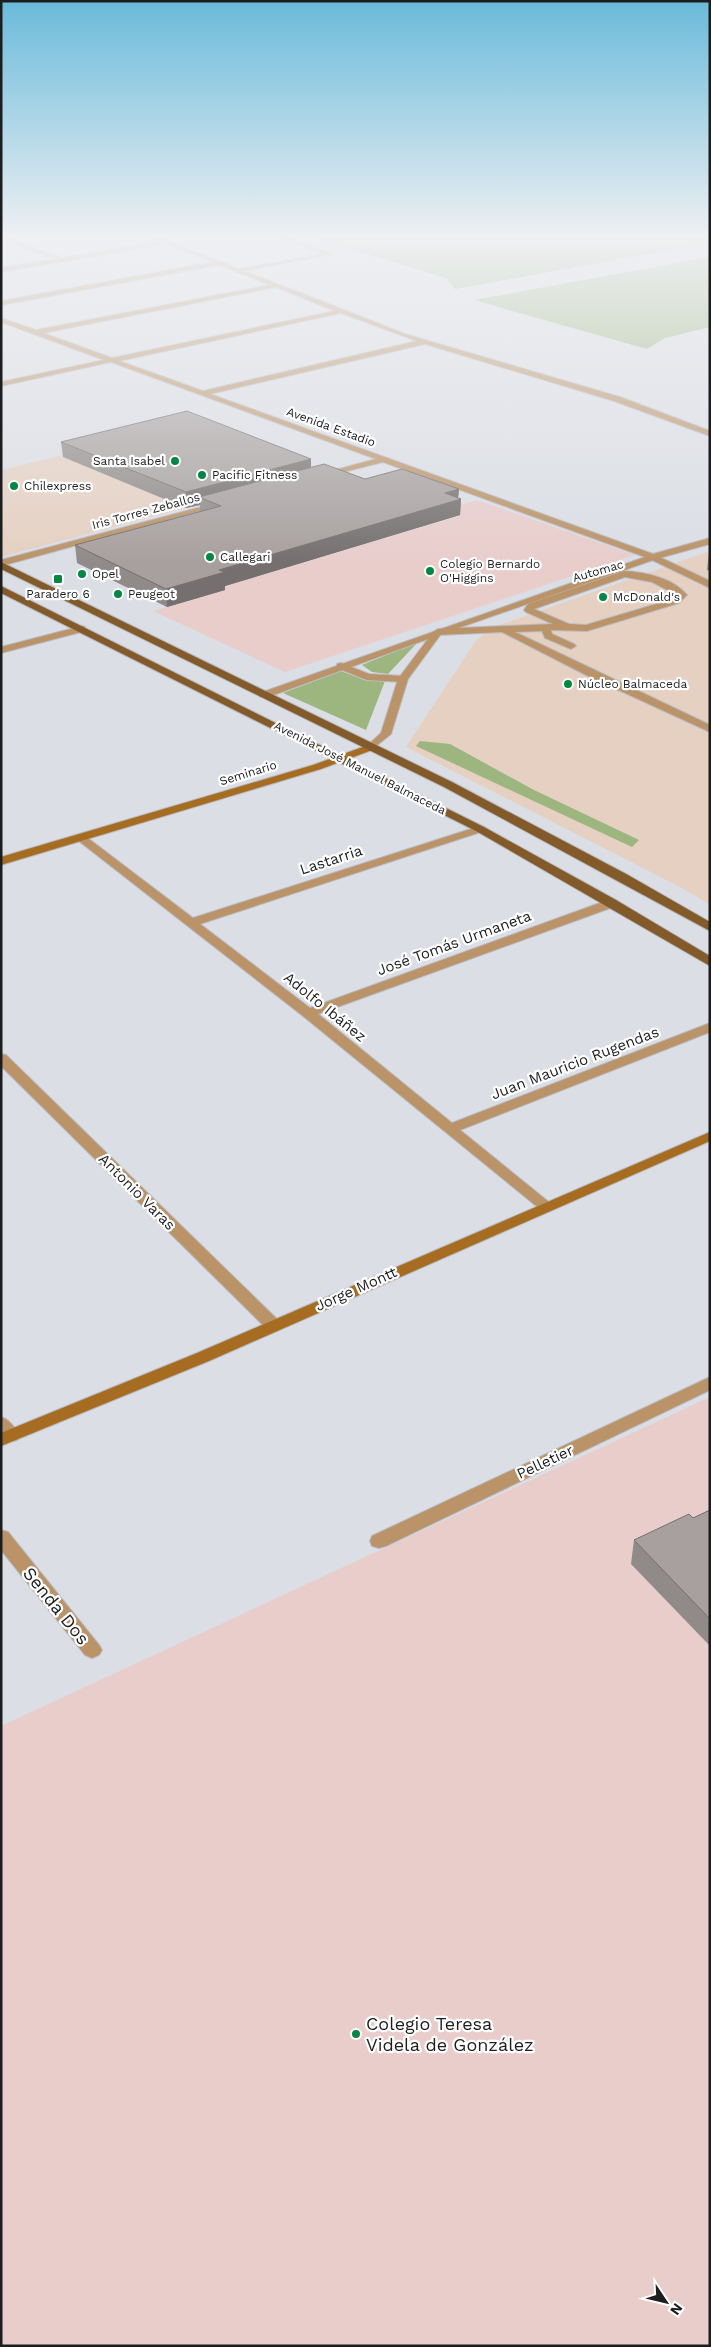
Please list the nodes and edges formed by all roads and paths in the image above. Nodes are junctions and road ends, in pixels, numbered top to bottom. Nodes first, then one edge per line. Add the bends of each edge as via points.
1 (69, 345) edge
2 (191, 345) edge
3 (410, 345) edge
4 (437, 345) edge
5 (114, 361) junction
6 (1, 384) edge
7 (203, 393) junction
8 (710, 434) edge
9 (384, 459) junction
10 (310, 480) edge
11 (227, 502) edge
12 (710, 541) edge
13 (653, 557) junction
14 (1, 564) edge
15 (699, 580) junction
16 (710, 585) edge
17 (673, 588) junction
18 (1, 589) edge
19 (546, 628) junction
20 (570, 628) junction
21 (82, 629) junction
22 (504, 630) junction
23 (438, 632) junction
24 (594, 638) dead end
25 (571, 646) dead end
26 (1, 650) edge
27 (341, 666) junction
28 (403, 679) junction
29 (264, 695) junction
30 (710, 729) edge
31 (371, 747) junction
32 (343, 759) junction
33 (480, 829) junction
34 (81, 838) junction
35 (1, 861) edge
36 (612, 904) junction
37 (193, 922) junction
38 (710, 927) edge
39 (710, 962) edge
40 (308, 1013) junction
41 (710, 1027) edge
42 (1, 1058) edge
43 (452, 1128) junction
44 (710, 1136) edge
45 (545, 1206) junction
46 (274, 1326) junction
47 (710, 1384) edge
48 (5, 1433) edge
49 (1, 1537) edge
50 (380, 1541) dead end
51 (92, 1650) dead end

1 - 5 street, Avenida Estadio
2 - 5 street
3 - 7 street
4 - 8 street via 617,399
5 - 6 street
5 - 7 street, Avenida Estadio
7 - 9 street, Avenida Estadio
9 - 10 street
9 - 13 street, Avenida Estadio
11 - 14 street, Iris Torres Zeballos
12 - 13 street
13 - 15 street, Avenida Estadio
13 - 23 street
14 - 29 main road, Avenida José Manuel Balmaceda
15 - 16 street, Avenida Estadio
15 - 17 street
17 - 20 street via 682,595 676,601 587,628
17 - 20 street, Automac via 640,574 624,574 531,606 529,610
18 - 21 main road, Avenida José Manuel Balmaceda
19 - 20 street
19 - 22 street
19 - 25 street via 548,636
20 - 24 street
21 - 26 street
21 - 32 main road, Avenida José Manuel Balmaceda
22 - 23 street
22 - 30 street
23 - 27 street
23 - 28 street, Seminario
27 - 28 street via 368,677
27 - 29 street
28 - 31 street, Seminario via 386,734
29 - 31 main road, Avenida José Manuel Balmaceda
31 - 32 street, Seminario
31 - 38 main road, Avenida José Manuel Balmaceda via 644,889
32 - 33 main road, Avenida José Manuel Balmaceda
32 - 34 street, Seminario
33 - 36 main road, Avenida José Manuel Balmaceda
33 - 37 street, Lastarria
34 - 35 street, Seminario
34 - 37 street, Adolfo Ibáñez
36 - 39 main road, Avenida José Manuel Balmaceda
36 - 40 street, José Tomás Urmaneta
37 - 40 street, Adolfo Ibáñez
40 - 43 street, Adolfo Ibáñez
41 - 43 street, Juan Mauricio Rugendas
42 - 46 street, Antonio Varas
43 - 45 street, Adolfo Ibáñez
44 - 45 street, Jorge Montt
45 - 46 street, Jorge Montt
46 - 48 street, Jorge Montt
47 - 50 street, Pelletier
49 - 51 street, Senda Dos

